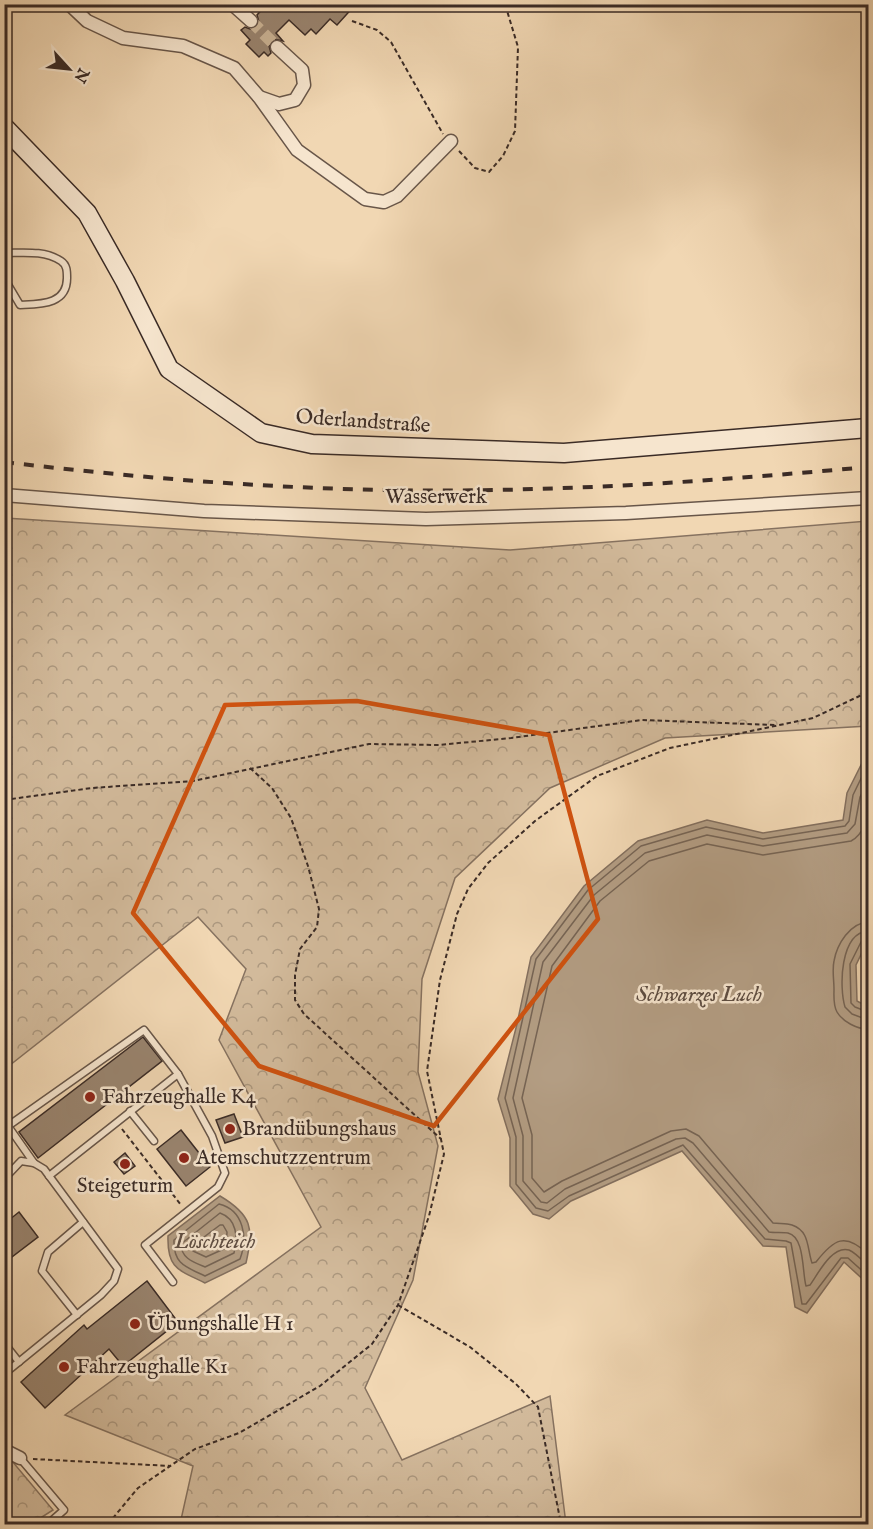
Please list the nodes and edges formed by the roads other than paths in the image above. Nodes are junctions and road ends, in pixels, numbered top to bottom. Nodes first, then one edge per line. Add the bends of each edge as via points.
1 (69, 4) edge
2 (232, 4) edge
3 (251, 21) tunnel mouth
4 (277, 47) tunnel mouth
5 (259, 97) junction
6 (4, 127) edge
7 (451, 141) road end
8 (4, 254) edge
9 (4, 278) edge
10 (868, 428) edge
11 (4, 495) edge
12 (868, 498) edge
13 (178, 1074) junction
14 (130, 1111) junction
15 (6, 1125) edge
16 (154, 1141) dead end
17 (34, 1163) junction
18 (49, 1176) junction
19 (4, 1179) edge
20 (83, 1222) junction
21 (173, 1282) dead end
22 (77, 1315) junction
23 (4, 1343) edge
24 (19, 1362) junction
25 (4, 1374) edge
26 (4, 1450) edge
27 (20, 1458) joint
28 (48, 1524) edge

1 - 5 street via 87,21 123,38 183,46 234,68
2 - 3 street
4 - 5 street via 302,70 304,85 295,100 279,104
5 - 7 street via 297,150 365,199 384,202 397,196
6 - 10 street, Oderlandstraße via 87,213 169,369 261,434 312,444 564,453
8 - 9 lane via 39,253 62,261 67,269 67,283 63,294 50,303 20,305
11 - 12 street, Wasserwerk via 204,511 426,519 627,513
13 - 14 lane
13 - 15 lane via 144,1030
13 - 21 lane via 212,1136 225,1173 218,1186 145,1245
14 - 16 lane
14 - 18 lane
15 - 17 lane
17 - 18 lane
17 - 19 lane via 21,1161
18 - 20 lane
20 - 22 lane via 117,1269 114,1281
20 - 22 lane via 48,1252 42,1271
22 - 24 lane
23 - 24 lane
24 - 25 lane
26 - 27 street
27 - 28 lane via 64,1510

